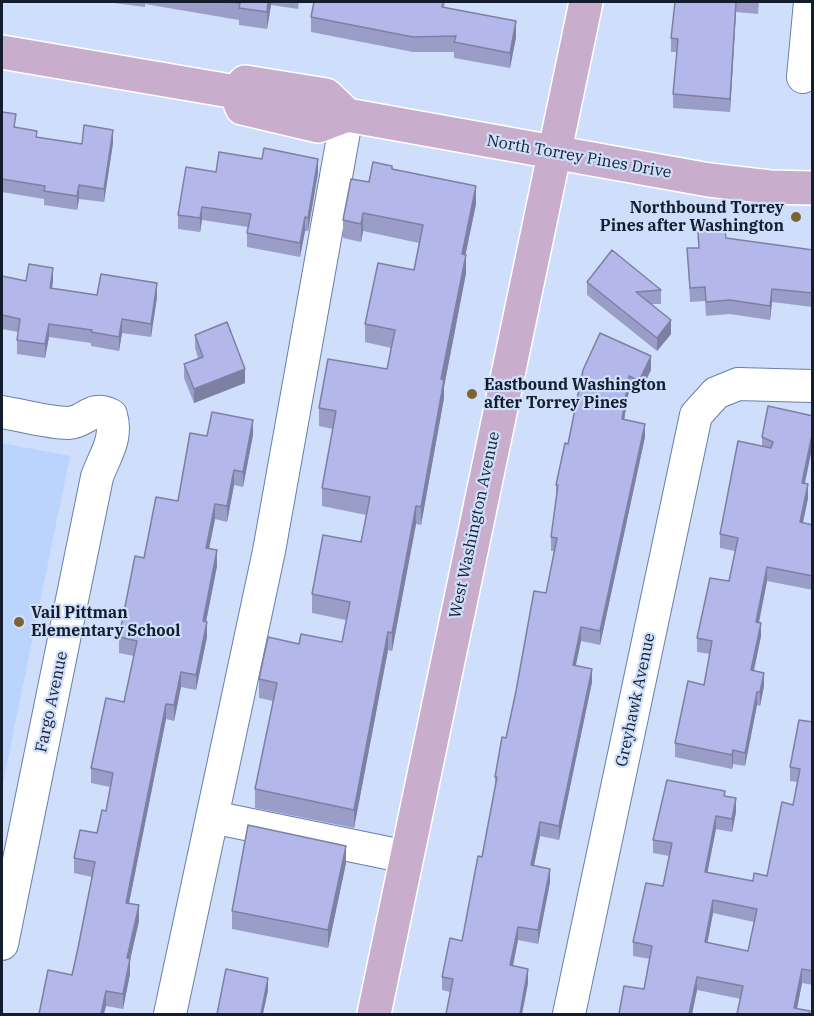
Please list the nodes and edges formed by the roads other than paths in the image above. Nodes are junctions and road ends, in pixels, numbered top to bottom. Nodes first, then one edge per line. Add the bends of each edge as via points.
1 (586, 2) edge
2 (810, 2) edge
3 (2, 52) edge
4 (803, 77) dead end
5 (347, 115) junction
6 (555, 153) junction
7 (813, 188) edge
8 (813, 386) edge
9 (2, 412) edge
10 (212, 817) junction
11 (407, 857) junction
12 (2, 944) edge
13 (170, 1014) edge
14 (374, 1014) edge
15 (569, 1014) edge

1 - 6 main road, West Washington Avenue
2 - 4 street
3 - 5 main road via 236,92 245,82 326,95
5 - 6 main road, North Torrey Pines Drive
5 - 10 street via 269,551
6 - 7 main road, North Torrey Pines Drive via 709,180
6 - 11 main road, West Washington Avenue
8 - 15 street, Greyhawk Avenue via 738,384 716,393 696,415
9 - 12 street, Fargo Avenue via 66,423 102,411 111,415 115,427 110,450 97,477
10 - 11 street
10 - 13 street
11 - 14 main road, West Washington Avenue

